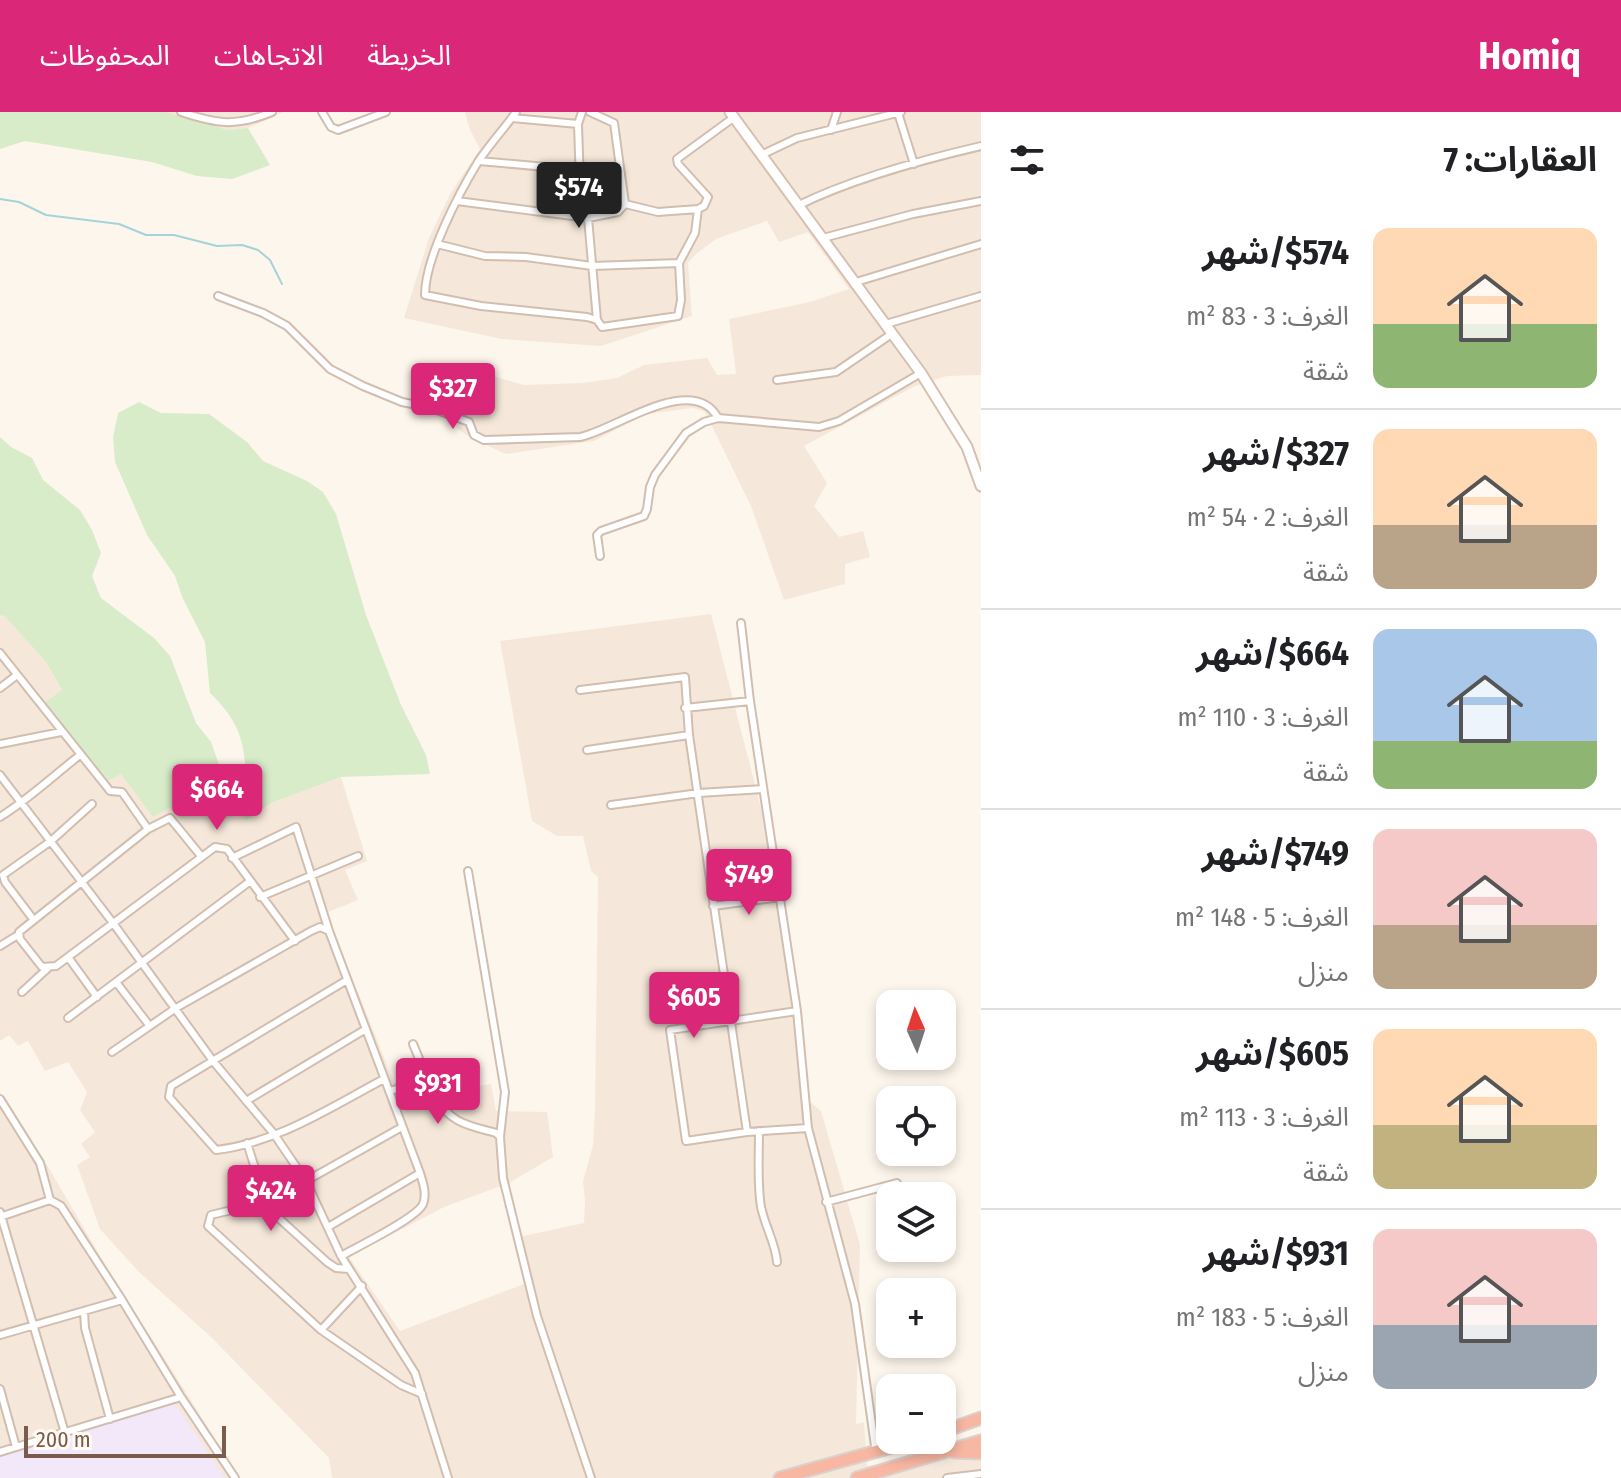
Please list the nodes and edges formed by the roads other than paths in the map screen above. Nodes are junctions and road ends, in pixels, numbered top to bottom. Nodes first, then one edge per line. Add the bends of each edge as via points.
1 (181, 112) edge
2 (272, 112) edge
3 (322, 112) edge
4 (386, 112) edge
5 (582, 112) edge
6 (590, 112) edge
7 (837, 112) edge
8 (900, 112) edge
9 (514, 115) edge
10 (732, 115) edge
11 (578, 124) junction
12 (831, 130) junction
13 (981, 146) edge
14 (761, 155) junction
15 (479, 161) junction
16 (914, 164) junction
17 (579, 170) junction
18 (457, 201) junction
19 (981, 201) edge
20 (625, 204) junction
21 (799, 205) junction
22 (698, 209) junction
23 (585, 216) junction
24 (823, 238) junction
25 (437, 244) junction
26 (981, 244) edge
27 (679, 263) junction
28 (592, 266) junction
29 (856, 282) junction
30 (218, 296) dead end
31 (981, 296) edge
32 (597, 320) junction
33 (886, 324) junction
34 (893, 333) junction
35 (921, 373) junction
36 (777, 380) dead end
37 (718, 418) junction
38 (981, 486) edge
39 (600, 556) dead end
40 (741, 623) dead end
41 (0, 653) edge
42 (17, 675) junction
43 (0, 688) edge
44 (580, 690) dead end
45 (750, 701) junction
46 (685, 708) junction
47 (61, 732) junction
48 (689, 735) junction
49 (0, 744) edge
50 (587, 750) dead end
51 (80, 755) junction
52 (0, 775) edge
53 (763, 789) junction
54 (699, 793) junction
55 (22, 803) junction
56 (92, 804) dead end
57 (611, 805) dead end
58 (0, 817) edge
59 (148, 829) junction
60 (51, 841) junction
61 (201, 856) junction
62 (358, 856) dead end
63 (232, 858) junction
64 (468, 871) dead end
65 (311, 876) junction
66 (249, 882) junction
67 (82, 883) junction
68 (260, 897) junction
69 (780, 897) junction
70 (713, 906) junction
71 (33, 919) junction
72 (113, 923) junction
73 (329, 931) junction
74 (18, 935) junction
75 (295, 941) junction
76 (0, 946) edge
77 (68, 957) junction
78 (141, 963) junction
79 (48, 968) junction
80 (347, 980) junction
81 (116, 982) junction
82 (22, 992) dead end
83 (97, 997) junction
84 (176, 1008) junction
85 (797, 1011) junction
86 (68, 1018) dead end
87 (731, 1019) junction
88 (149, 1025) junction
89 (366, 1029) junction
90 (413, 1044) dead end
91 (112, 1052) dead end
92 (213, 1061) junction
93 (384, 1079) junction
94 (389, 1091) junction
95 (434, 1095) junction
96 (0, 1099) edge
97 (246, 1101) junction
98 (402, 1127) junction
99 (808, 1128) junction
100 (759, 1131) junction
101 (747, 1132) junction
102 (274, 1134) junction
103 (500, 1137) junction
104 (247, 1143) junction
105 (420, 1173) junction
106 (306, 1181) junction
107 (876, 1189) edge
108 (311, 1191) junction
109 (50, 1200) junction
110 (261, 1202) junction
111 (826, 1202) junction
112 (0, 1215) edge
113 (328, 1227) junction
114 (341, 1256) junction
115 (777, 1262) dead end
116 (349, 1269) junction
117 (362, 1286) junction
118 (122, 1300) junction
119 (84, 1311) junction
120 (34, 1326) junction
121 (321, 1330) junction
122 (0, 1335) edge
123 (0, 1389) edge
124 (422, 1394) junction
125 (181, 1397) junction
126 (110, 1419) junction
127 (981, 1420) edge
128 (956, 1428) edge
129 (65, 1433) junction
130 (981, 1441) edge
131 (16, 1447) junction
132 (956, 1448) edge
133 (0, 1452) edge
134 (956, 1452) edge
135 (876, 1453) joint
136 (981, 1453) edge
137 (935, 1454) edge
138 (981, 1474) edge
139 (235, 1478) edge
140 (448, 1478) edge
141 (591, 1478) edge
142 (780, 1478) edge
143 (857, 1478) edge
144 (947, 1478) edge

1 - 2 street via 222,124
3 - 4 street via 338,130
5 - 11 street
6 - 20 street via 614,123
7 - 12 street
8 - 12 street
8 - 16 street
9 - 11 street
9 - 15 street
10 - 14 street
10 - 22 street via 677,159 708,197
11 - 17 street
12 - 14 street
13 - 16 street
14 - 21 street
15 - 17 street
15 - 18 street
16 - 21 street
17 - 23 street
18 - 23 street
18 - 25 street
19 - 24 street
20 - 22 street via 658,212
20 - 23 street via 618,212
21 - 24 street
22 - 27 street via 695,233
23 - 28 street
24 - 29 street
25 - 28 street via 485,256
25 - 32 street via 424,291 429,297
26 - 29 street
27 - 28 street
27 - 32 street via 678,316 602,327
28 - 32 street
29 - 33 street
30 - 37 street via 287,326 330,369 402,402 469,422 474,435 484,440 580,437 640,410 682,402 699,402
31 - 33 street
33 - 34 street
34 - 35 street
34 - 36 street via 836,372
35 - 37 street via 839,421 819,427
35 - 38 street via 967,447
37 - 39 street via 691,428 672,451 650,487 644,516 597,535
40 - 45 street
41 - 42 street
42 - 43 street
42 - 47 street
44 - 46 street via 685,677
45 - 46 street
45 - 53 street
46 - 48 street
47 - 49 street
47 - 51 street
48 - 50 street
48 - 54 street
51 - 55 street
51 - 59 street via 110,791 122,792
52 - 55 street
53 - 54 street
53 - 69 street
54 - 57 street
54 - 70 street
55 - 58 street
55 - 60 street
56 - 60 street
59 - 61 street via 170,818
59 - 67 street
60 - 67 street
60 - 71 street via 3,875
61 - 63 street via 222,847
61 - 72 street
62 - 65 street
63 - 65 street via 296,827
63 - 66 street
64 - 103 street via 505,1092
65 - 68 street
65 - 73 street
66 - 68 street
66 - 78 street
67 - 71 street
67 - 72 street
68 - 75 street
69 - 70 street
69 - 85 street
70 - 87 street
71 - 74 street
72 - 77 street
72 - 78 street
73 - 75 street via 320,927
73 - 80 street
74 - 76 street
74 - 79 street
75 - 84 street
77 - 79 street
77 - 83 street
78 - 81 street
78 - 84 street
79 - 82 street
80 - 89 street
80 - 92 street
81 - 83 street
81 - 88 street
83 - 86 street
84 - 88 street
84 - 92 street
85 - 87 street
85 - 99 street
87 - 101 street
87 - 101 street via 670,1030 686,1141
88 - 91 street
89 - 93 street
89 - 97 street
90 - 95 street
92 - 97 street
92 - 104 street via 171,1086 169,1097 211,1147
93 - 94 street
93 - 102 street
94 - 95 street via 418,1087
94 - 98 street
95 - 103 street via 452,1119
96 - 109 street via 40,1163
97 - 102 street
98 - 105 street
98 - 106 street
99 - 100 street
99 - 111 street
100 - 101 street
100 - 115 street via 761,1207
102 - 104 street
102 - 106 street
103 - 141 street via 503,1178 537,1316
104 - 110 street
105 - 113 street
105 - 114 street via 425,1195 419,1211
106 - 108 street
107 - 111 street
108 - 110 street
108 - 113 street
109 - 112 street
109 - 118 street via 61,1206
110 - 116 street via 327,1262
110 - 121 street via 211,1215 208,1226
111 - 135 street via 855,1304
112 - 120 street
113 - 114 street
114 - 116 street
116 - 117 street
117 - 121 street
117 - 124 street
118 - 119 street
118 - 125 street
119 - 120 street
119 - 126 street
120 - 122 street
120 - 129 street
121 - 124 street
123 - 131 street
124 - 140 street
125 - 126 street
125 - 139 street
126 - 129 street
127 - 128 highway
129 - 131 street
130 - 132 highway
131 - 133 street
134 - 136 highway
135 - 142 highway
137 - 143 highway
138 - 144 street

